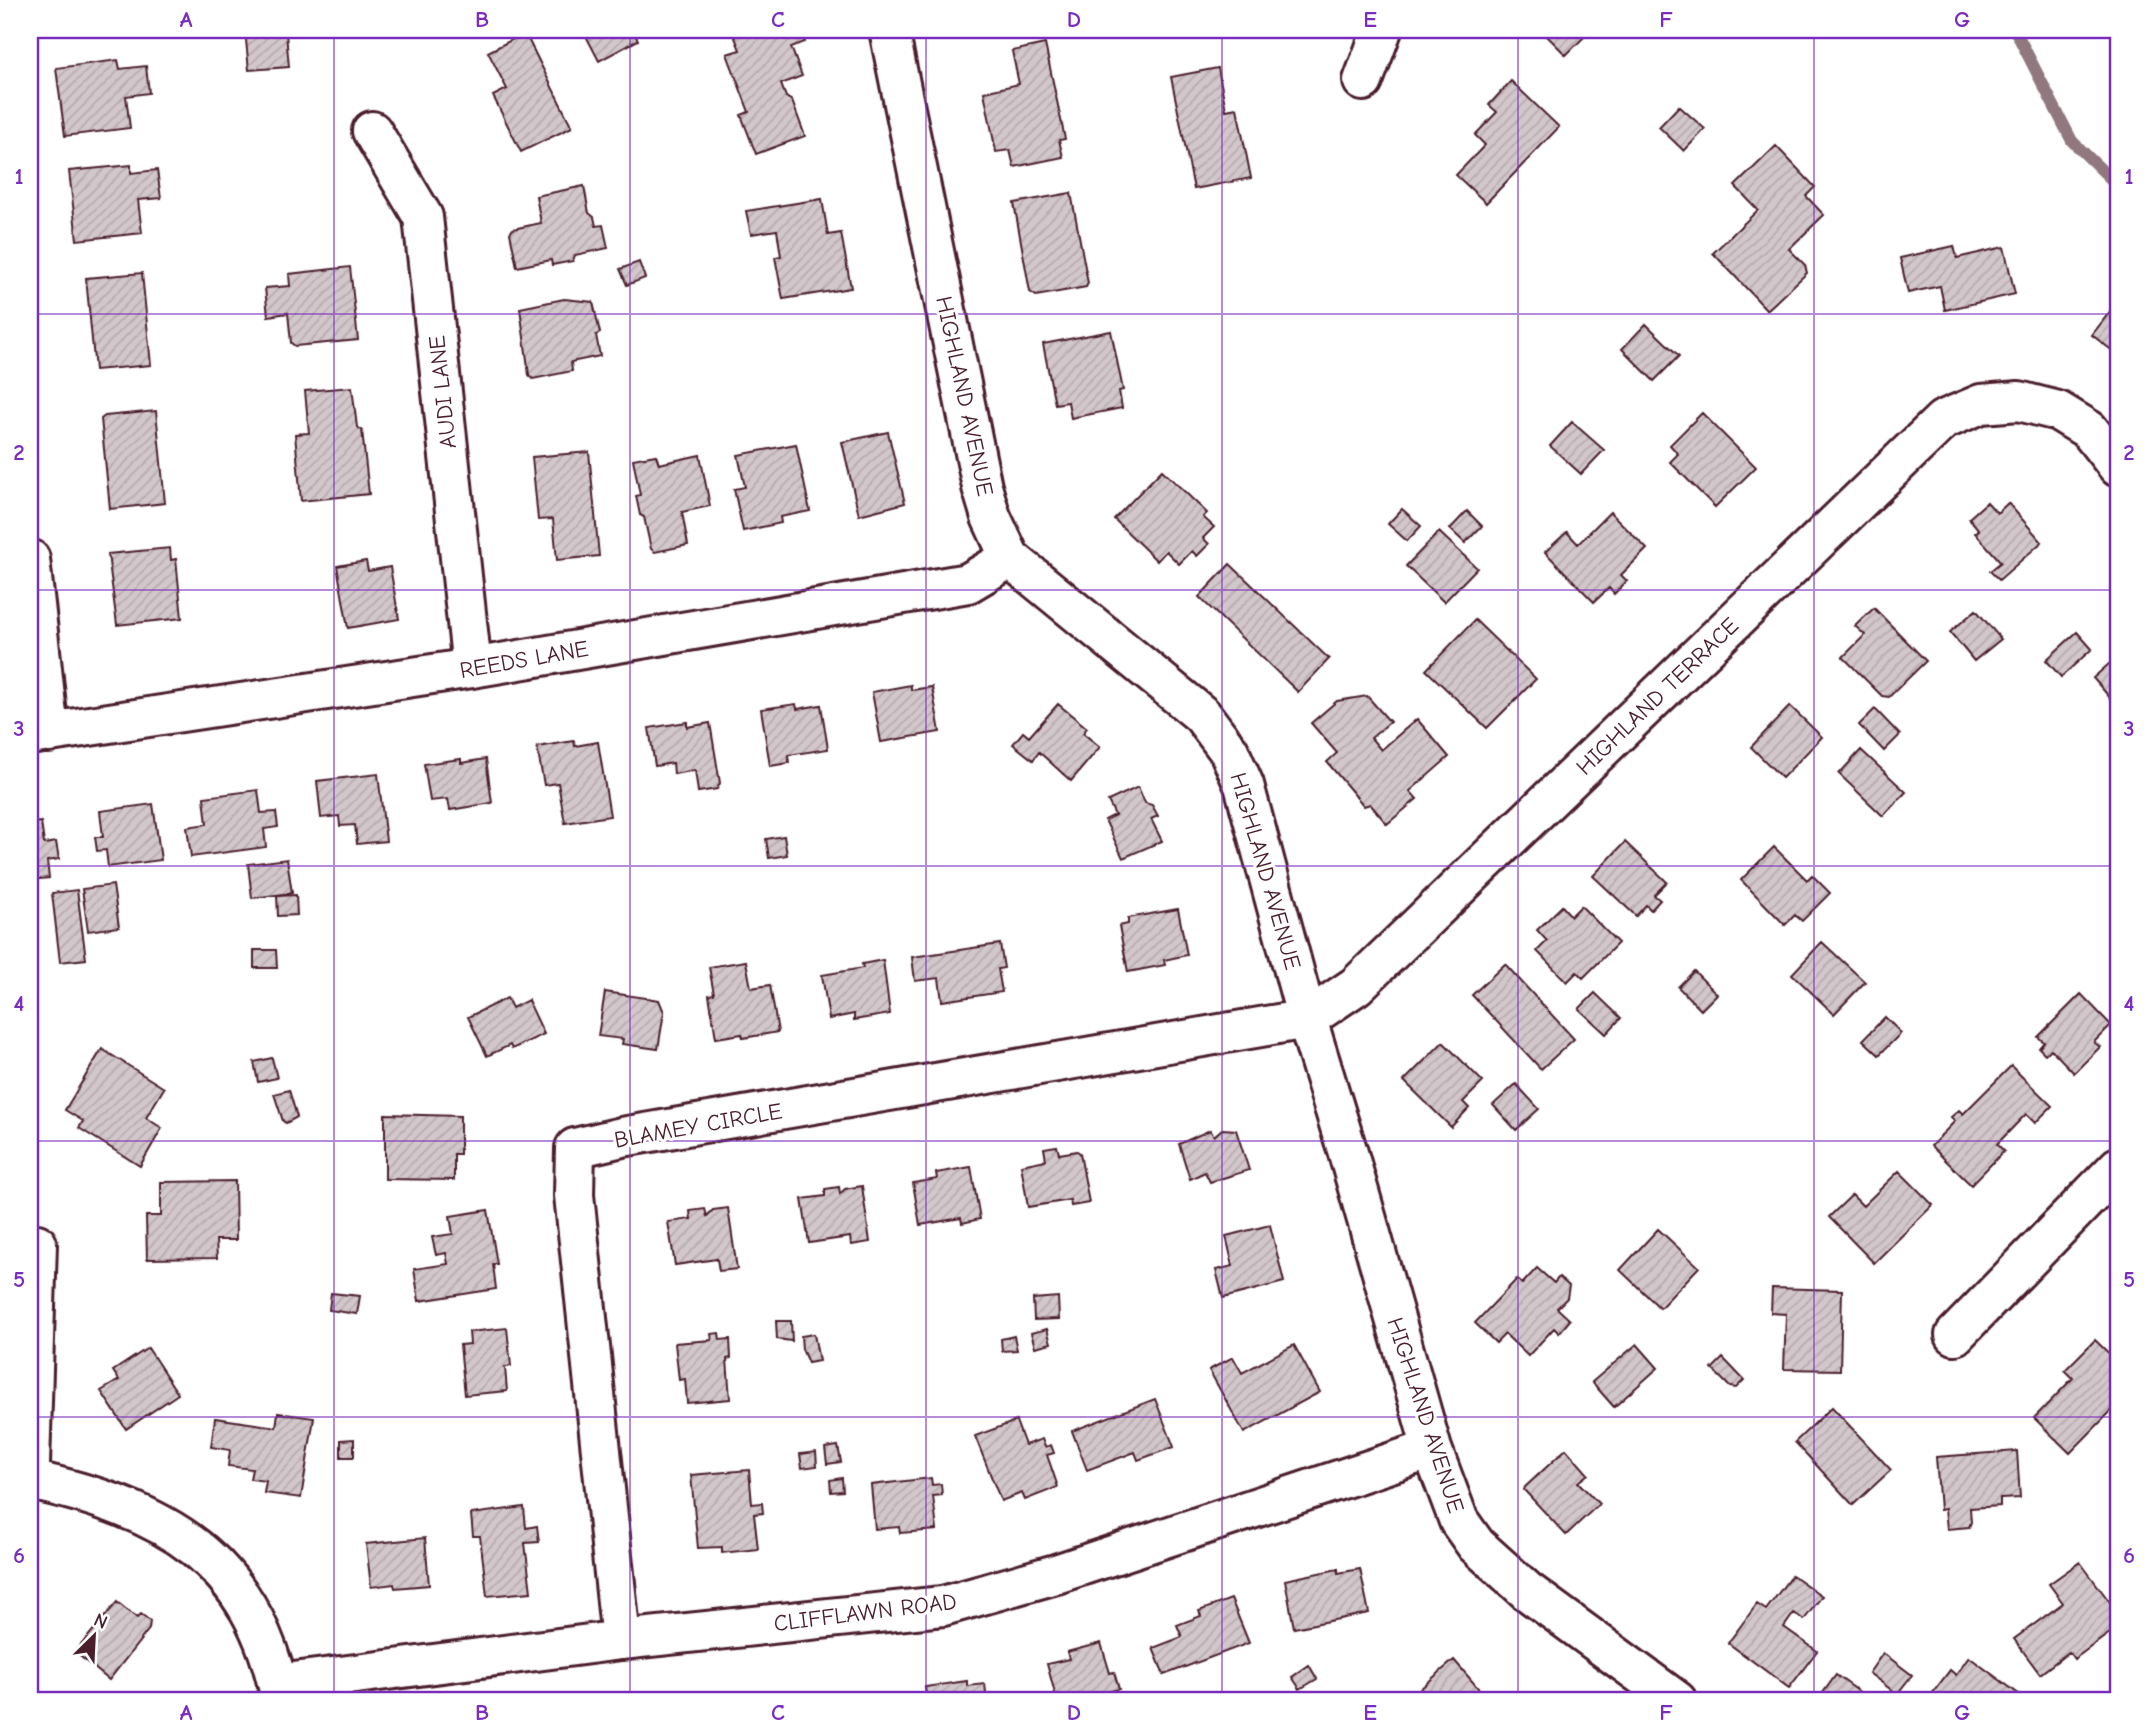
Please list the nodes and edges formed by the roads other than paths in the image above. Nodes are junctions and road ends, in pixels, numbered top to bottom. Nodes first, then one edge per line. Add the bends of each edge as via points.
1 (888, 30) edge
2 (1382, 30) edge
3 (1363, 80) dead end
4 (372, 131) dead end
5 (2118, 467) edge
6 (1010, 558) junction
7 (30, 559) edge
8 (472, 668) junction
9 (39, 734) edge
10 (1307, 1019) junction
11 (2118, 1167) edge
12 (37, 1244) dead end
13 (1955, 1335) dead end
14 (1432, 1449) junction
15 (30, 1464) edge
16 (30, 1480) edge
17 (621, 1640) junction
18 (279, 1693) edge
19 (1677, 1701) edge

1 - 6 street, HIGHLAND AVENUE via 982,487
2 - 3 street
4 - 8 street, AUDI LANE via 423,217
5 - 10 street, HIGHLAND TERRACE via 2089,430 2058,411 2020,401 1981,404 1944,420 1356,986
6 - 8 street, REEDS LANE via 968,583
6 - 10 street, HIGHLAND AVENUE via 1202,715 1229,751 1244,785
7 - 9 street
8 - 9 street, REEDS LANE
10 - 14 street, HIGHLAND AVENUE
10 - 17 street, BLAMEY CIRCLE via 575,1148 574,1195
11 - 13 street
12 - 15 street
14 - 17 street, CLIFFLAWN ROAD via 1056,1574 943,1606
14 - 19 street, HIGHLAND AVENUE via 1459,1521 1476,1545 1527,1591
16 - 18 street via 78,1490 140,1512 204,1553 253,1617 269,1651
17 - 18 street, CLIFFLAWN ROAD

